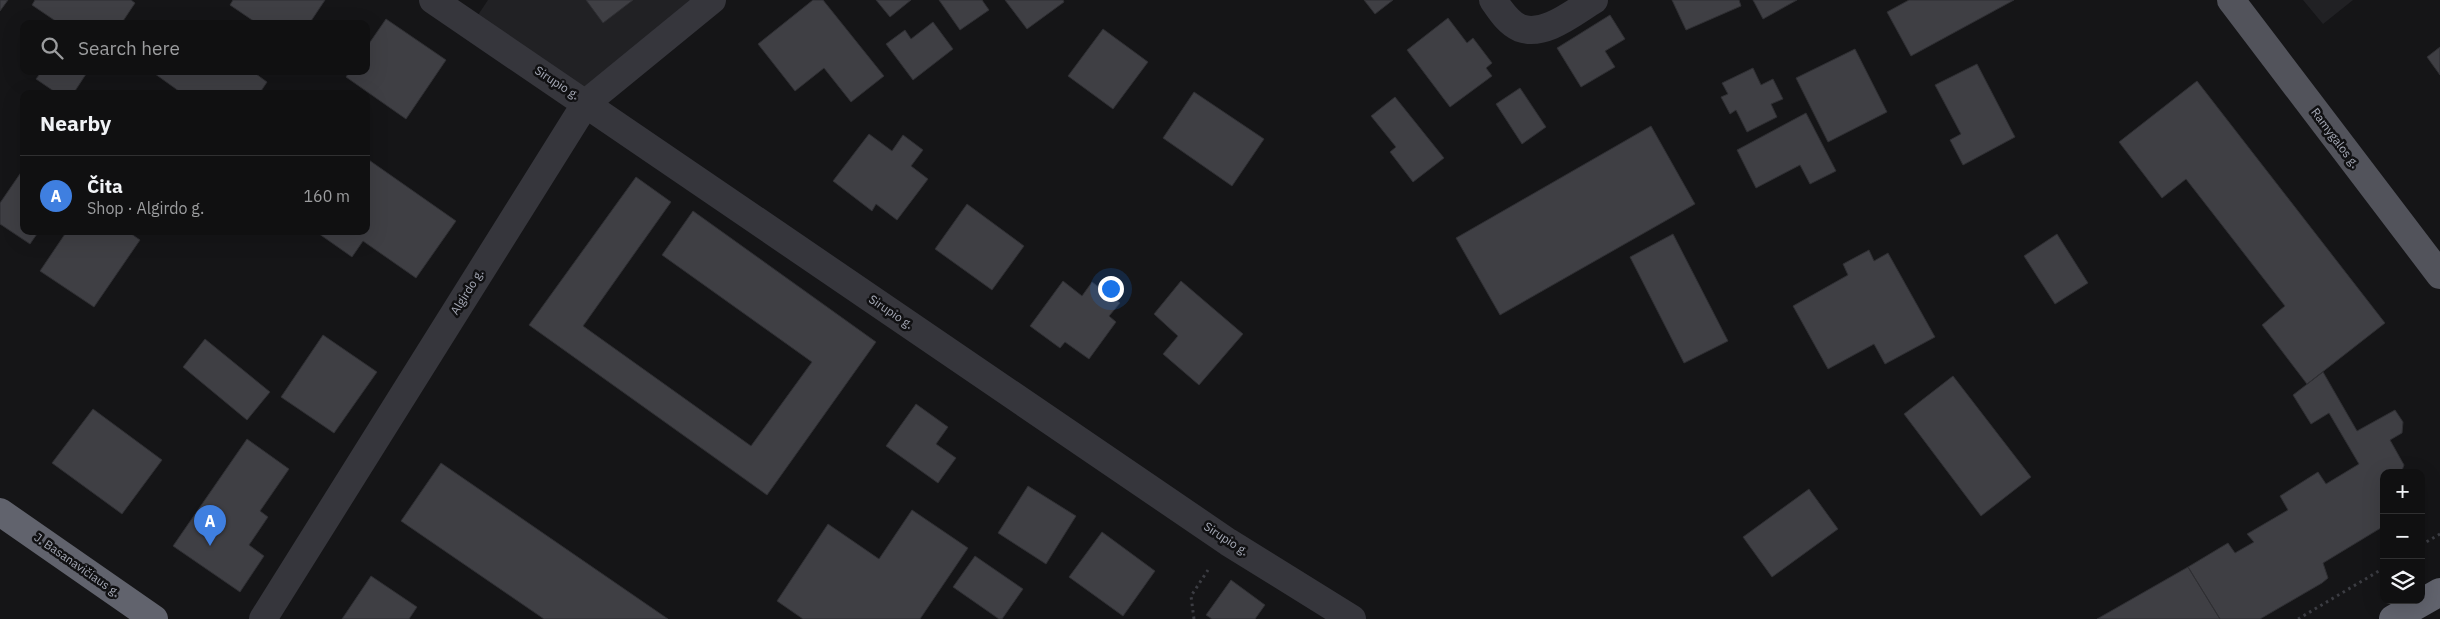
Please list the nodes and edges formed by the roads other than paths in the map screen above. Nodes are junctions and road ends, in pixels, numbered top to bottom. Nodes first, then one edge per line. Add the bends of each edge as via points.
1 (433, 0) edge
2 (712, 0) edge
3 (1494, 0) edge
4 (1594, 0) edge
5 (2231, 0) edge
6 (586, 103) junction
7 (2440, 275) edge
8 (0, 512) edge
9 (2440, 592) edge
10 (154, 619) edge
11 (263, 619) edge
12 (1352, 619) edge
13 (2393, 619) edge

1 - 6 street, Sirupio g.
2 - 6 street, Algirdo g.
3 - 4 street via 1506,18 1519,28 1534,29 1557,23
5 - 7 main road, Ramygalos g.
6 - 11 street, Algirdo g.
6 - 12 street, Sirupio g. via 1228,542
8 - 10 highway, J. Basanavičiaus g.
9 - 13 highway

